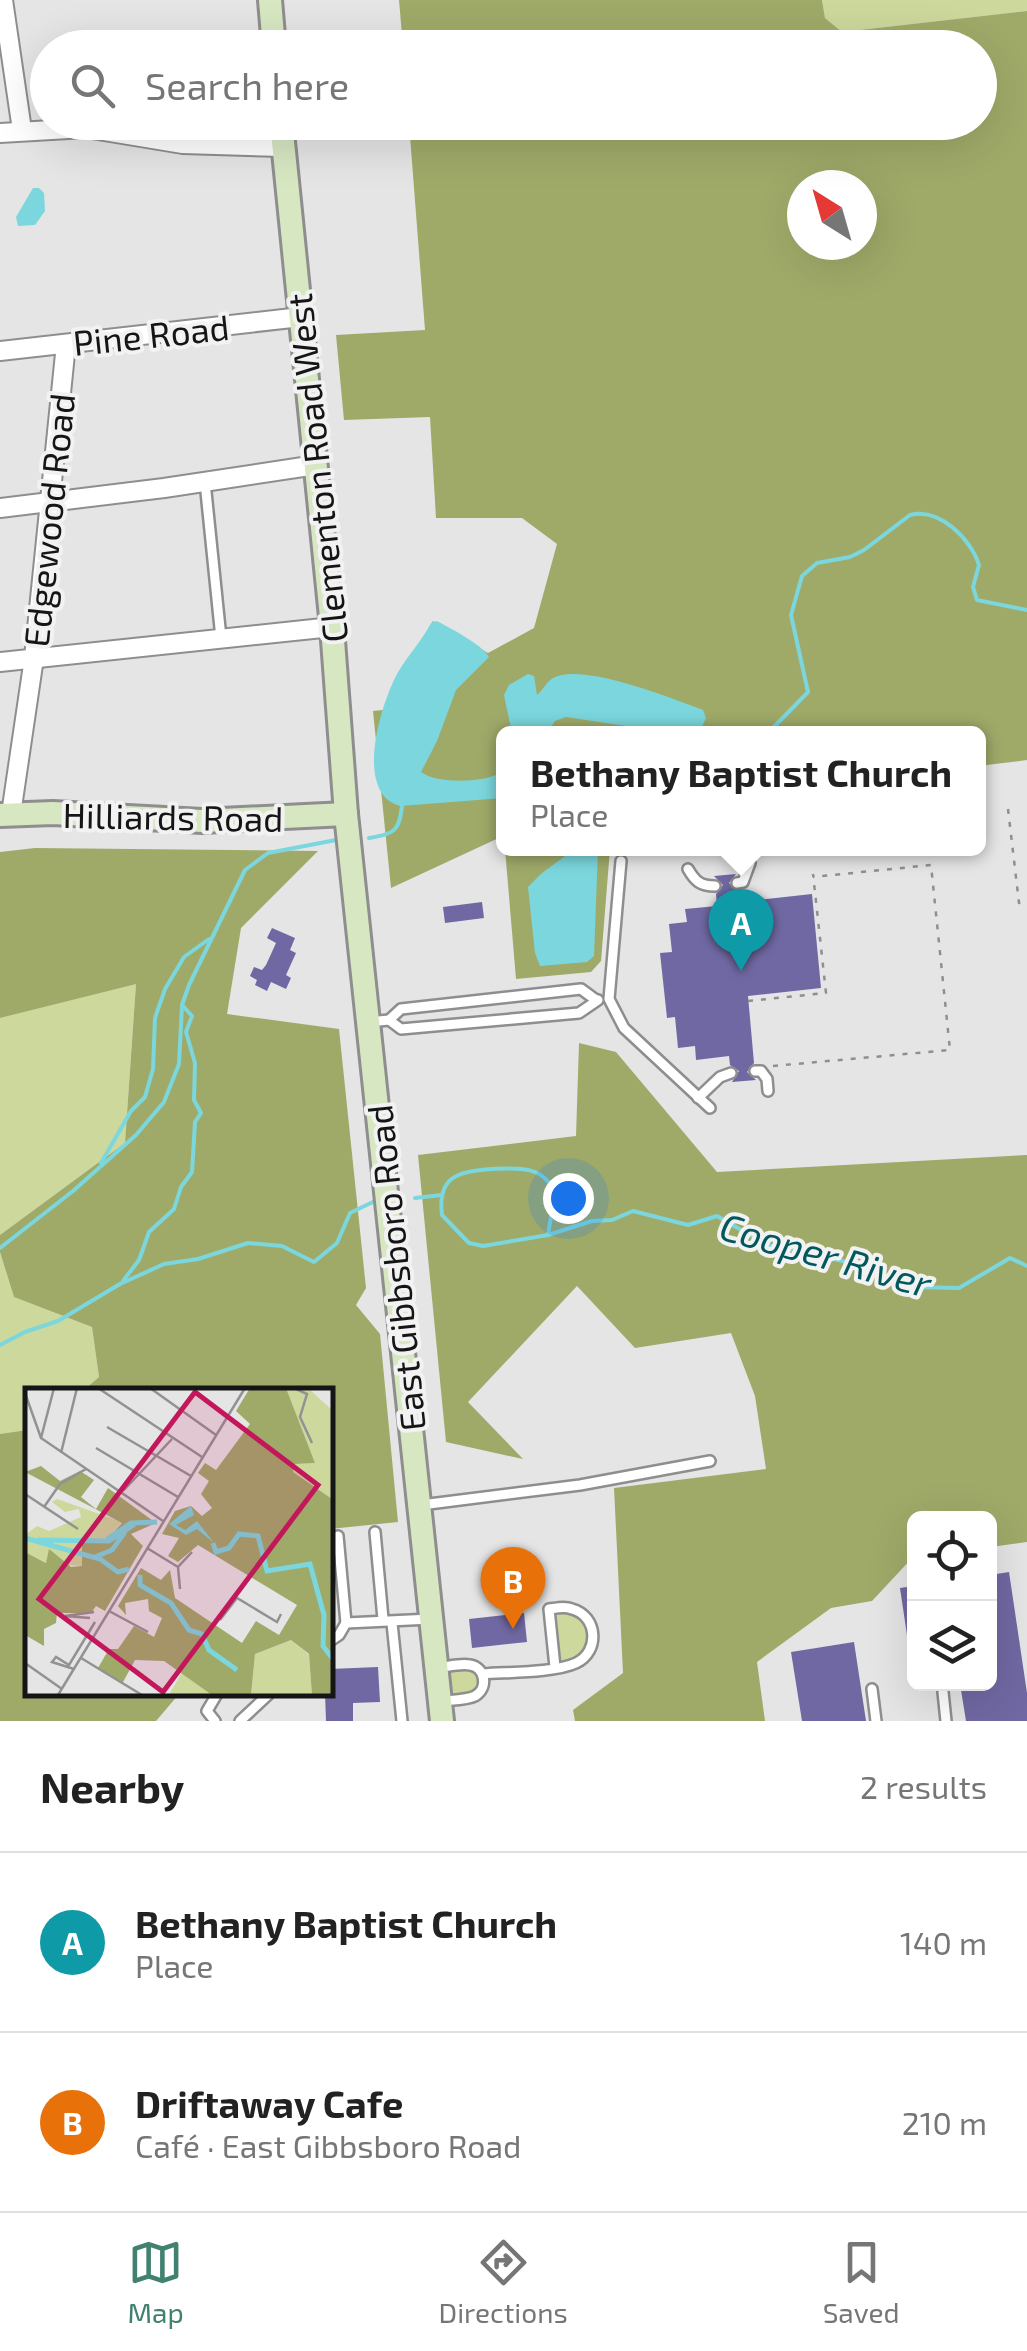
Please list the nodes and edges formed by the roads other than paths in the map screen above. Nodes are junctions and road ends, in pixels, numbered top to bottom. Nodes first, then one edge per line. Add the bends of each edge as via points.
1 (3, 0) edge
2 (270, 0) edge
3 (272, 30) edge
4 (22, 130) junction
5 (30, 130) edge
6 (0, 132) edge
7 (159, 140) edge
8 (219, 140) edge
9 (283, 140) edge
10 (301, 317) junction
11 (66, 344) junction
12 (0, 351) edge
13 (316, 465) junction
14 (204, 482) junction
15 (50, 504) junction
16 (0, 508) edge
17 (332, 627) junction
18 (221, 638) junction
19 (34, 658) junction
20 (0, 662) edge
21 (6, 814) edge
22 (346, 814) junction
23 (621, 862) dead end
24 (750, 863) dead end
25 (688, 869) dead end
26 (737, 883) dead end
27 (715, 886) dead end
28 (507, 995) junction
29 (609, 999) junction
30 (596, 1000) junction
31 (440, 1002) junction
32 (508, 1020) junction
33 (379, 1021) junction
34 (442, 1027) junction
35 (755, 1071) dead end
36 (730, 1073) dead end
37 (768, 1091) dead end
38 (698, 1098) junction
39 (710, 1108) dead end
40 (710, 1461) dead end
41 (420, 1505) junction
42 (374, 1532) dead end
43 (338, 1536) dead end
44 (342, 1574) junction
45 (332, 1582) edge
46 (432, 1618) junction
47 (388, 1621) junction
48 (346, 1623) junction
49 (332, 1640) edge
50 (555, 1667) junction
51 (436, 1668) junction
52 (483, 1674) junction
53 (872, 1689) dead end
54 (943, 1692) dead end
55 (216, 1696) edge
56 (267, 1696) edge
57 (441, 1711) edge
58 (215, 1721) edge
59 (240, 1721) edge
60 (402, 1721) edge
61 (876, 1721) edge
62 (946, 1721) edge

1 - 4 street
2 - 3 main road
4 - 5 street
4 - 6 street
7 - 8 street
9 - 10 main road, Clementon Road West
10 - 11 street, Pine Road
10 - 13 main road, Clementon Road West
11 - 12 street, Pine Road
11 - 15 street, Edgewood Road
13 - 14 street
13 - 17 main road, Clementon Road West
14 - 15 street
14 - 18 lane
15 - 16 street
15 - 19 street, Edgewood Road
17 - 18 street
17 - 22 main road, Clementon Road West
18 - 19 street
19 - 20 street
19 - 21 street, Edgewood Road
21 - 22 main road, Hilliards Road via 202,821
22 - 33 main road, East Gibbsboro Road
23 - 29 lane
24 - 26 lane
25 - 27 lane via 694,880
28 - 30 lane via 581,989
28 - 31 lane
28 - 32 lane
29 - 30 lane
29 - 38 lane via 624,1028
30 - 32 lane via 579,1013
31 - 33 lane
31 - 34 lane
32 - 34 lane
33 - 34 lane via 401,1029
33 - 41 main road, East Gibbsboro Road
35 - 37 lane via 767,1079
36 - 38 lane
38 - 39 lane
40 - 41 lane
41 - 46 main road, East Gibbsboro Road
42 - 47 lane
43 - 44 lane
44 - 45 lane
44 - 48 lane
46 - 47 lane
46 - 51 main road, East Gibbsboro Road
47 - 48 lane
47 - 60 lane
48 - 49 lane
50 - 50 lane via 579,1662 593,1643 590,1622 574,1609 549,1609
50 - 52 lane
51 - 52 lane via 471,1665
51 - 57 main road, East Gibbsboro Road
52 - 57 lane via 477,1695
53 - 61 lane
54 - 62 lane
55 - 58 lane via 207,1711
56 - 59 lane

